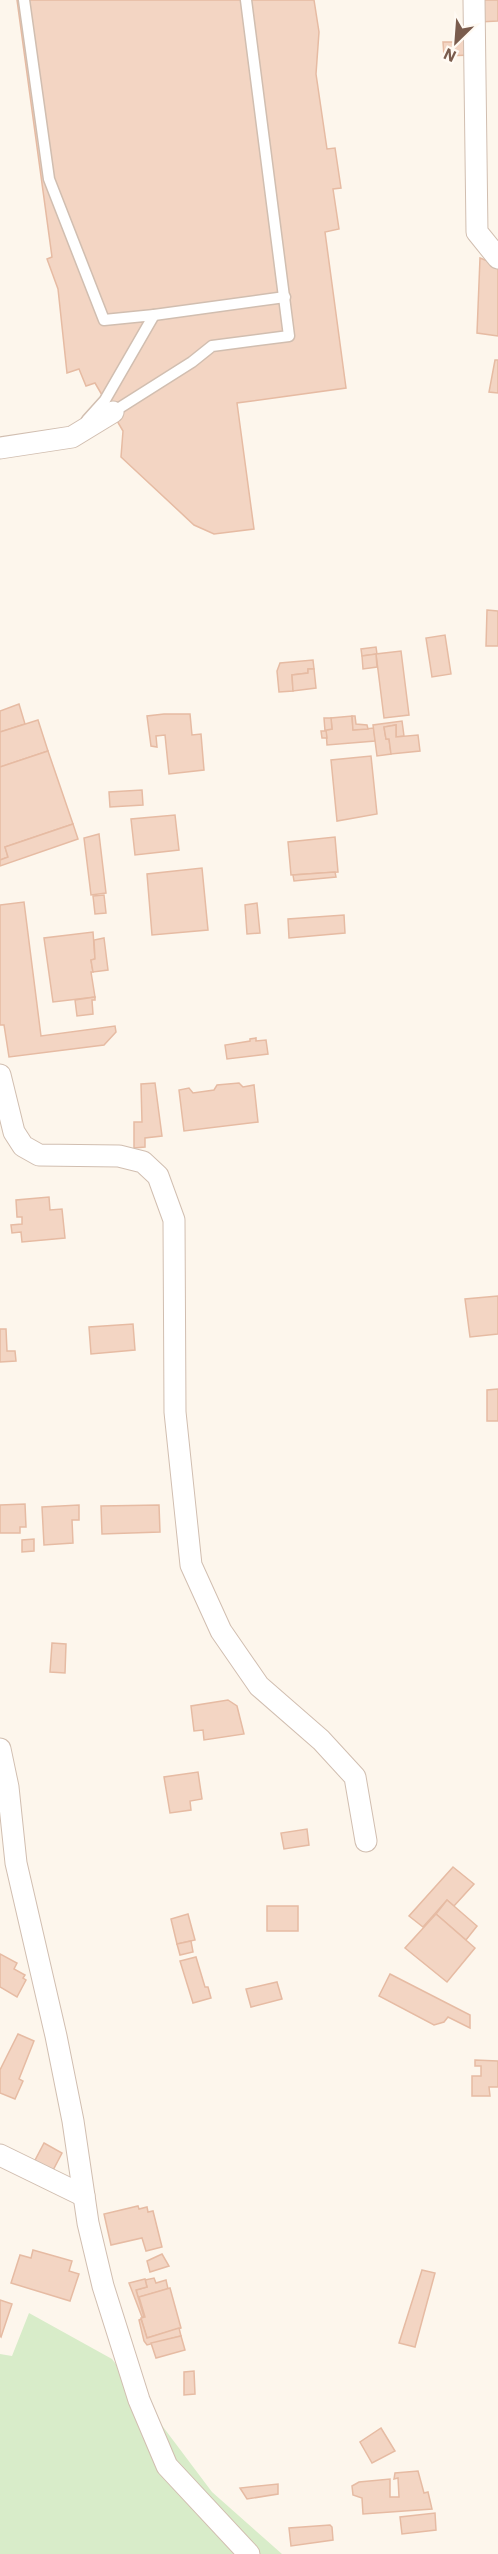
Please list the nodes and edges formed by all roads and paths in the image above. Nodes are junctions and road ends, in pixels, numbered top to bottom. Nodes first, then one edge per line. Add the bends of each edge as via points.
1 (24, 0) edge
2 (246, 0) edge
3 (474, 0) edge
4 (498, 258) edge
5 (285, 297) junction
6 (154, 315) junction
7 (113, 412) joint
8 (72, 436) junction
9 (0, 448) edge
10 (0, 1075) edge
11 (0, 1749) edge
12 (366, 1841) dead end
13 (0, 2155) edge
14 (84, 2196) junction
15 (249, 2554) edge

1 - 6 lane via 49,179 104,320
2 - 5 lane
3 - 4 street via 477,232
5 - 6 lane
5 - 7 lane via 290,336 212,346
6 - 8 lane via 105,400
7 - 8 street
8 - 9 street
10 - 12 street via 14,1132 22,1146 39,1155 119,1156 142,1162 158,1176 174,1220 175,1412 191,1565 221,1631 259,1686 321,1740 355,1777
11 - 14 street via 16,1863 56,2036
13 - 14 street
14 - 15 street via 103,2286 139,2400 167,2466

